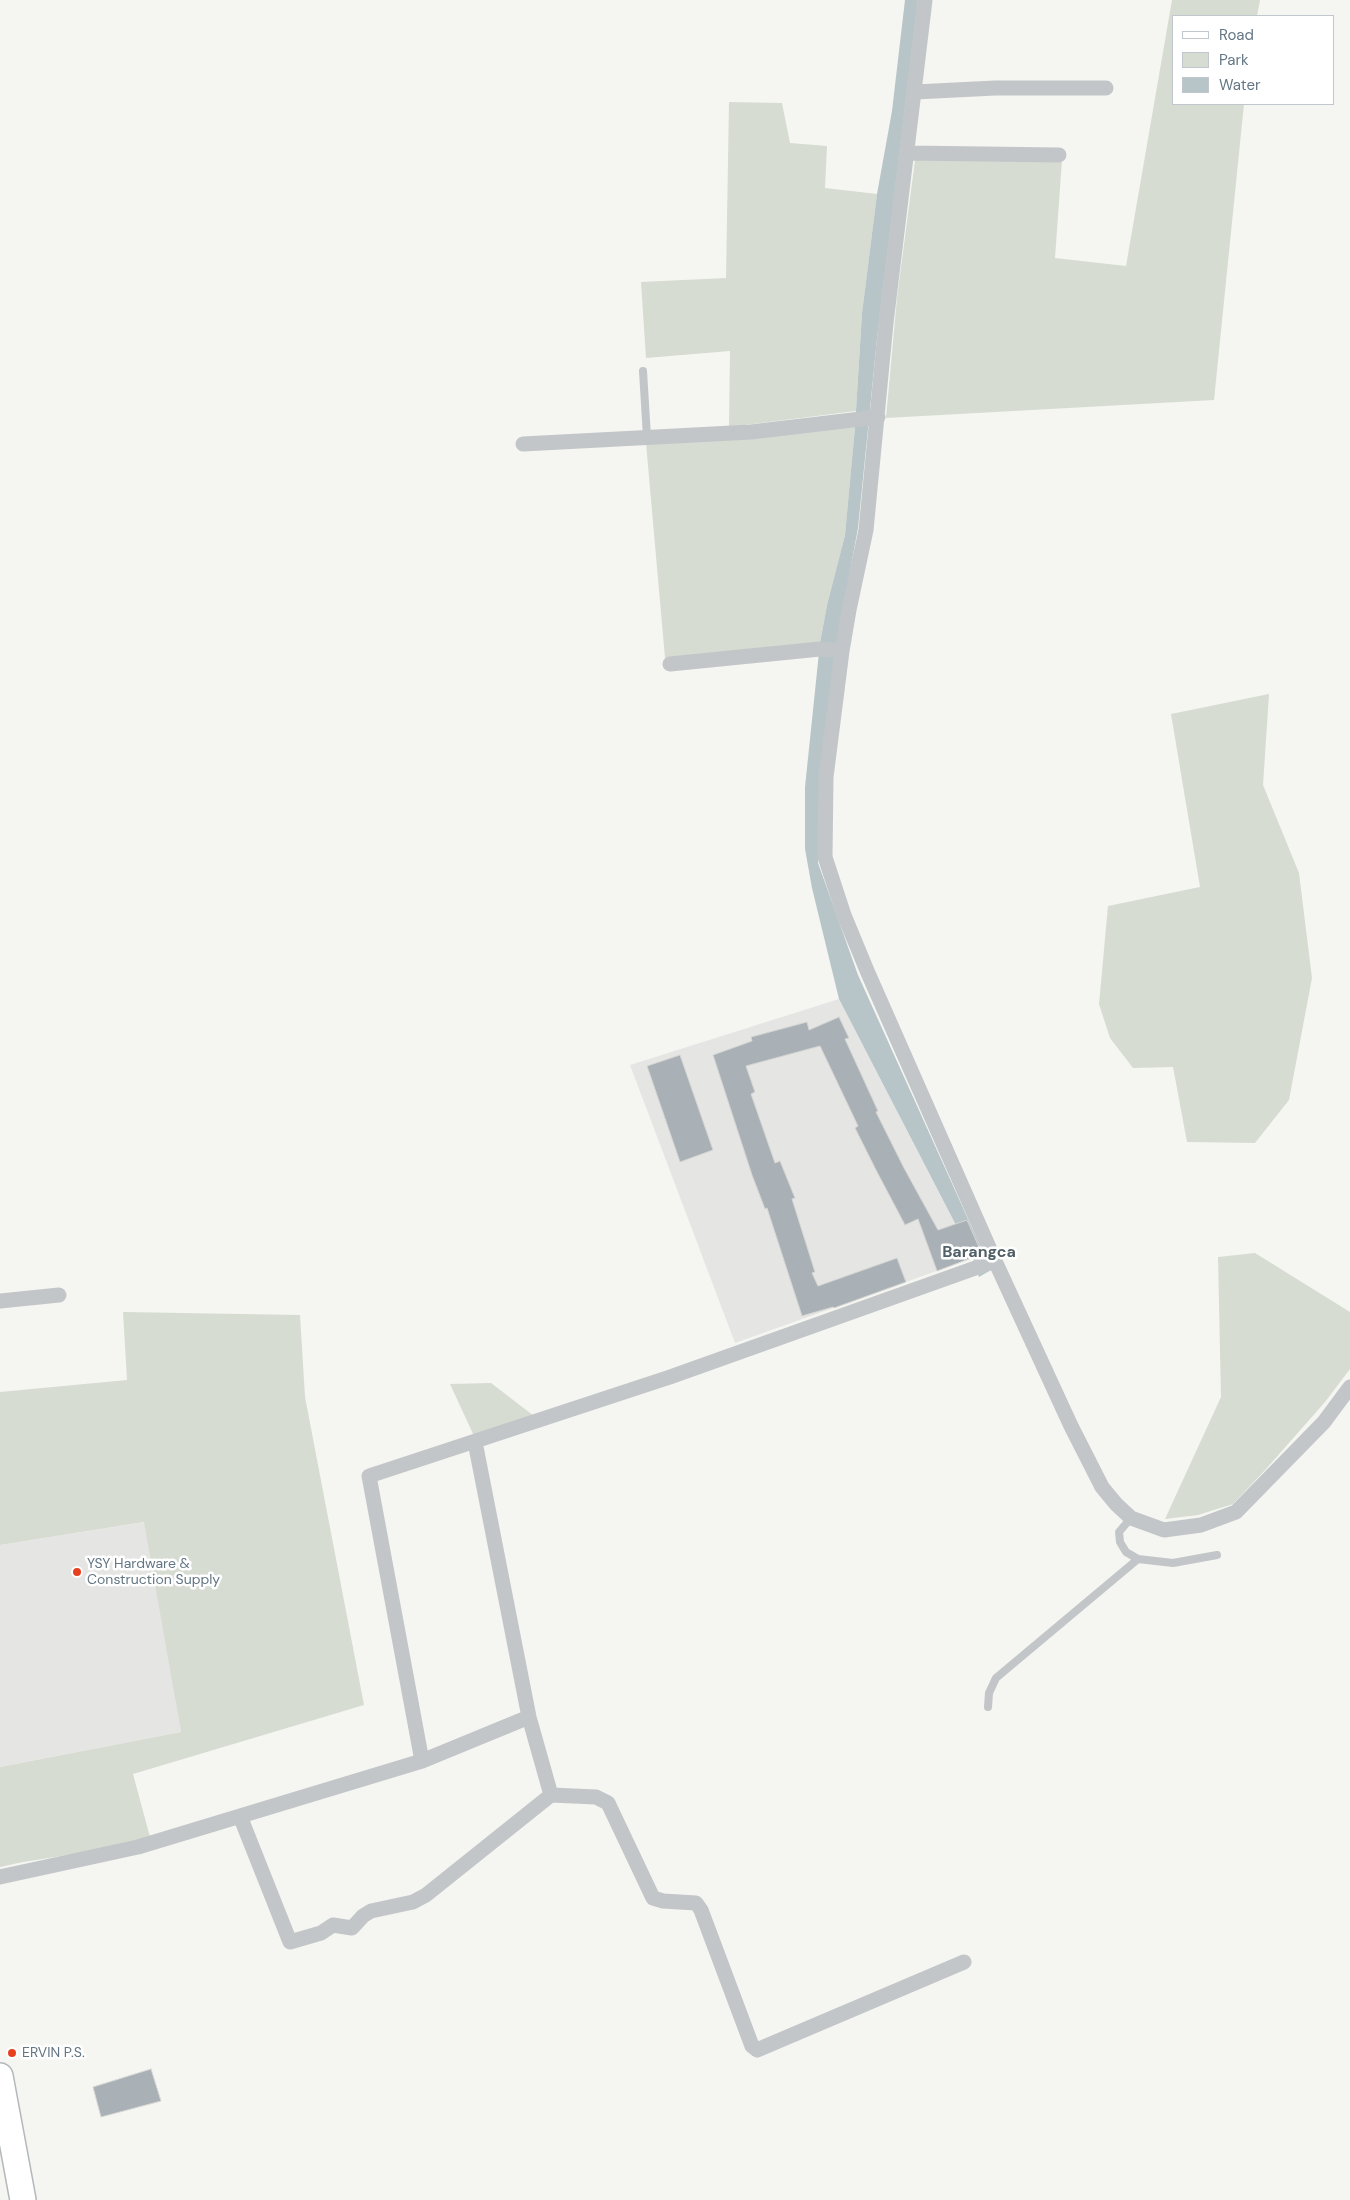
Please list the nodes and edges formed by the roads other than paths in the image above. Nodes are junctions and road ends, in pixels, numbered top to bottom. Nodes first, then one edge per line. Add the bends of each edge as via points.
1 (925, 0) edge
2 (1106, 88) dead end
3 (915, 92) junction
4 (907, 153) junction
5 (1059, 155) dead end
6 (644, 371) dead end
7 (878, 417) junction
8 (647, 437) junction
9 (523, 444) dead end
10 (842, 650) junction
11 (670, 664) dead end
12 (995, 1261) junction
13 (59, 1295) dead end
14 (0, 1301) edge
15 (1350, 1388) edge
16 (475, 1442) junction
17 (1132, 1518) junction
18 (1216, 1555) dead end
19 (1138, 1559) junction
20 (988, 1707) dead end
21 (529, 1717) junction
22 (422, 1761) junction
23 (551, 1795) junction
24 (240, 1816) junction
25 (0, 1877) edge
26 (964, 1962) dead end
27 (0, 2076) edge
28 (24, 2200) edge

1 - 3 street
2 - 3 street
3 - 4 street
4 - 5 street
4 - 7 street
6 - 8 lane
7 - 8 street via 751,432
7 - 10 street via 866,530
8 - 9 street
10 - 11 street via 820,649
10 - 12 street via 826,777 825,857 868,973
12 - 16 street via 670,1377
12 - 17 street via 1102,1487
13 - 14 street
15 - 17 street via 1324,1422 1236,1512 1200,1525 1164,1530
16 - 21 street
16 - 22 street via 369,1476
17 - 19 lane via 1119,1532 1120,1542 1126,1552
18 - 19 lane via 1173,1563
19 - 20 lane via 996,1678
21 - 22 street
21 - 23 street
22 - 24 street
23 - 24 street via 414,1902 371,1911 352,1928 333,1925 321,1933 290,1942
23 - 26 street via 596,1798 608,1803 653,1898 696,1903 752,2046 757,2050
24 - 25 street via 138,1847
27 - 28 main road

